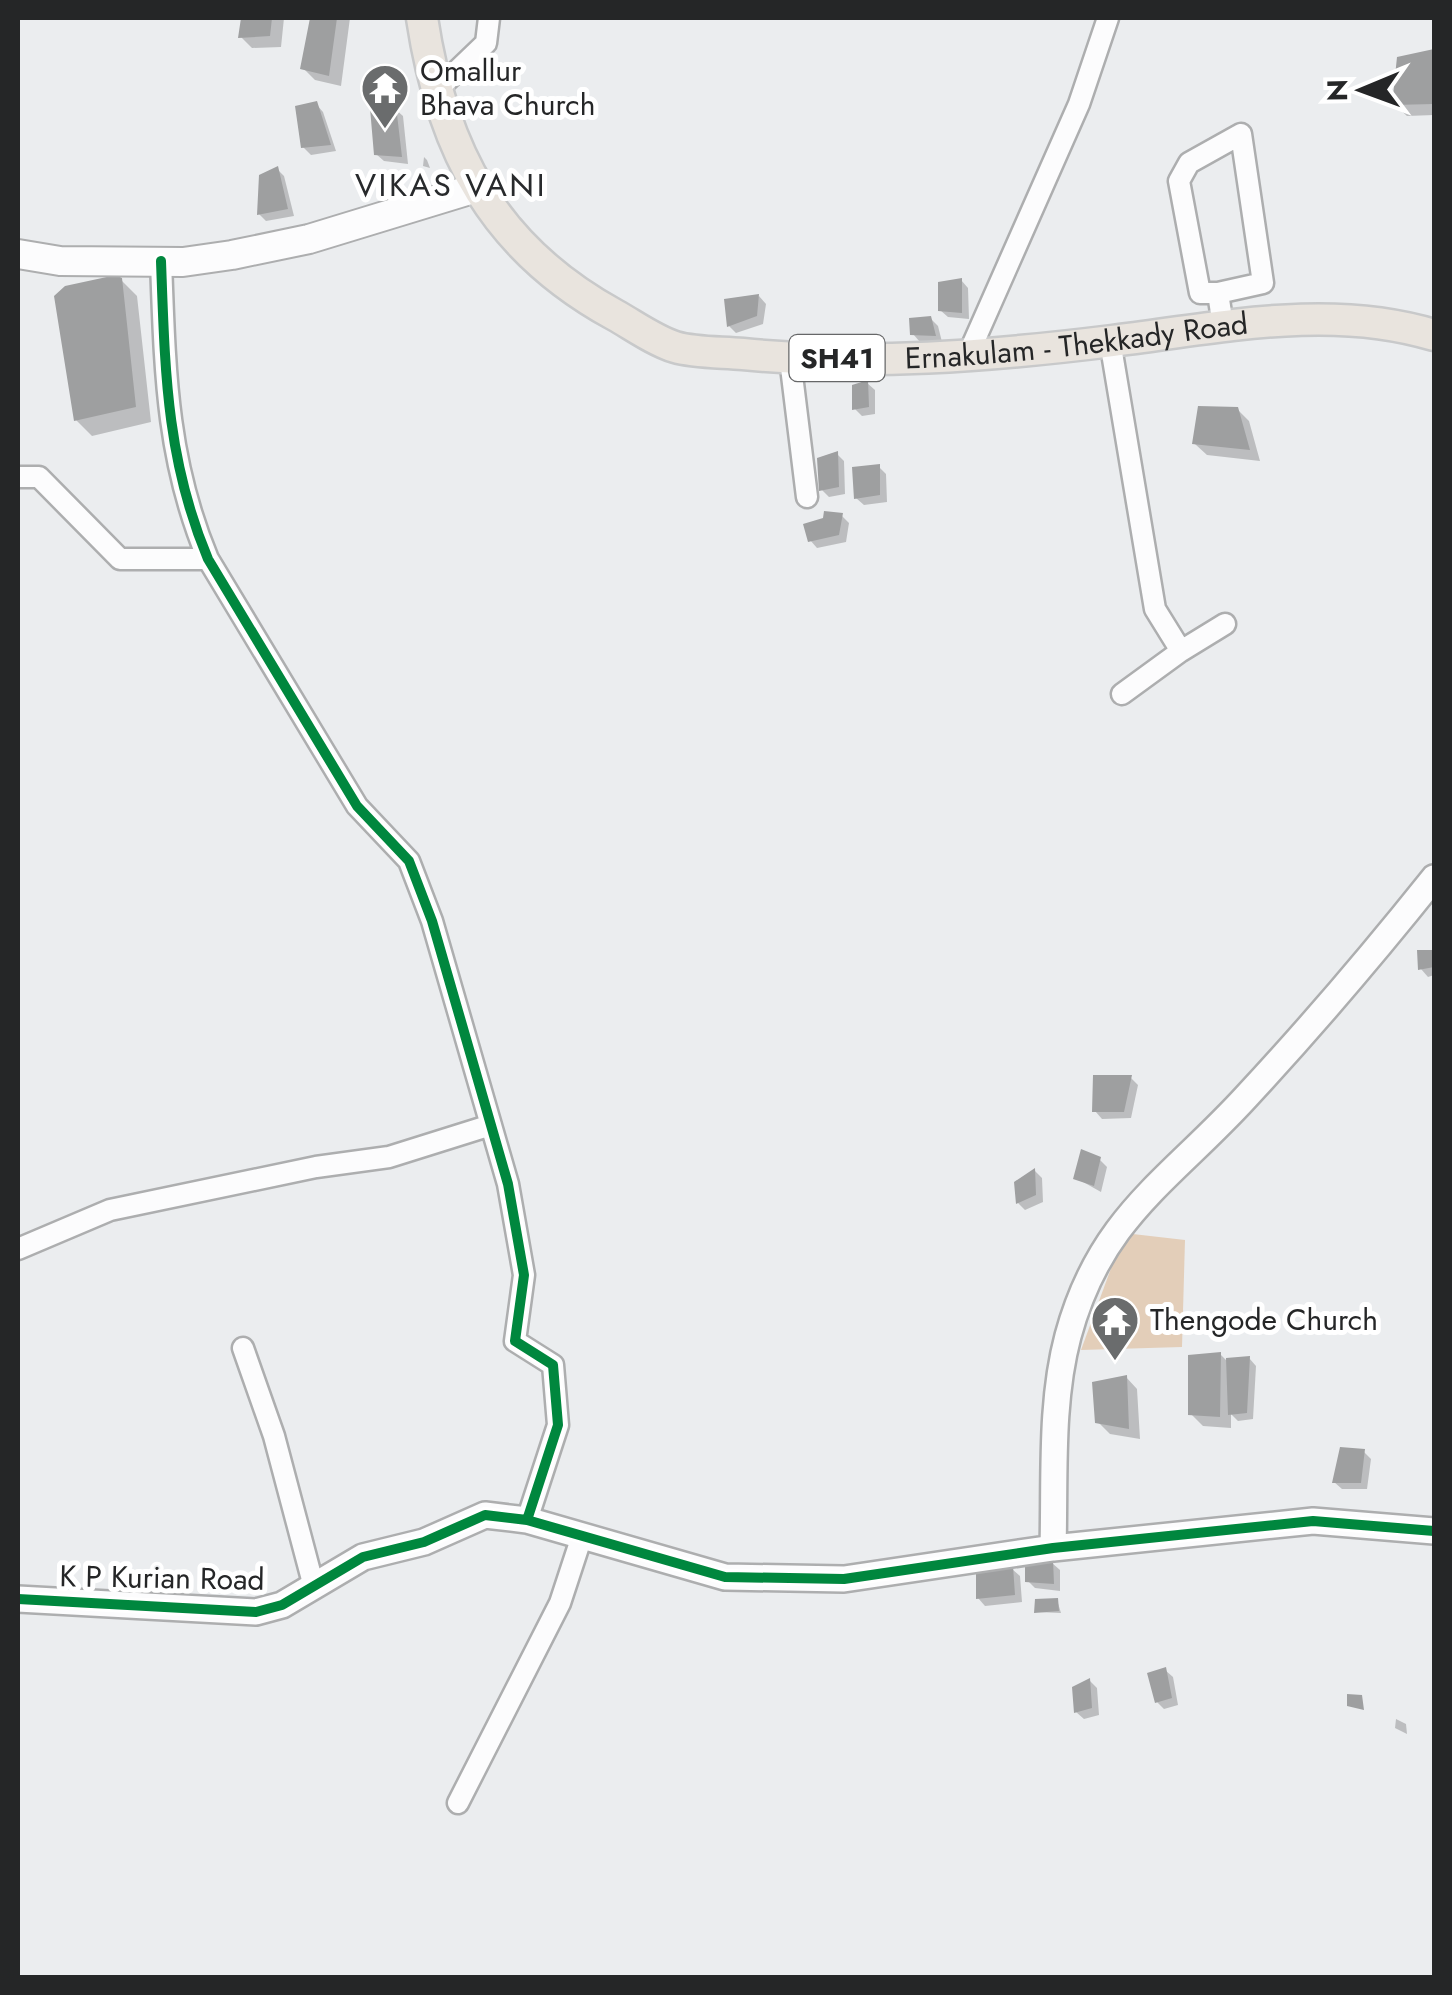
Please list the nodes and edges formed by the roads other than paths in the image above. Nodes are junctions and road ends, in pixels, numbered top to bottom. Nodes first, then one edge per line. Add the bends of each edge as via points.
1 (422, 18) edge
2 (489, 18) edge
3 (1108, 18) edge
4 (438, 89) junction
5 (476, 188) junction
6 (18, 254) edge
7 (162, 261) junction
8 (1218, 293) junction
9 (1223, 326) junction
10 (1434, 335) edge
11 (1110, 341) junction
12 (968, 355) junction
13 (790, 359) junction
14 (18, 478) edge
15 (806, 497) dead end
16 (208, 560) junction
17 (1226, 624) dead end
18 (1181, 651) junction
19 (1122, 694) dead end
20 (1434, 878) edge
21 (490, 1125) junction
22 (18, 1249) edge
23 (243, 1348) dead end
24 (527, 1520) junction
25 (1434, 1531) edge
26 (581, 1539) junction
27 (1052, 1548) junction
28 (314, 1587) junction
29 (18, 1600) edge
30 (458, 1802) dead end

1 - 4 main road, Ernakulam - Thekkady Road / SH41
2 - 4 street via 486,43
3 - 12 street via 1079,104
4 - 5 main road, Ernakulam - Thekkady Road / SH41 via 450,138
5 - 7 main road via 292,243
5 - 13 main road, Ernakulam - Thekkady Road / SH41 via 547,273 609,312 674,347
6 - 7 main road
7 - 16 street via 167,410 176,466
8 - 8 street via 1200,292 1179,181 1189,163 1242,134 1263,283
8 - 9 street
9 - 10 main road, Ernakulam - Thekkady Road / SH41 via 1338,319 1394,323
9 - 11 main road, Ernakulam - Thekkady Road / SH41
11 - 12 main road, Ernakulam - Thekkady Road / SH41
11 - 18 street via 1155,609
12 - 13 main road, Ernakulam - Thekkady Road / SH41
13 - 15 street
14 - 16 street via 38,477 120,560
16 - 21 street via 357,806 409,862
17 - 18 street
18 - 19 street
20 - 27 street via 1317,1020 1112,1233 1068,1337 1059,1389
21 - 22 street via 389,1158 110,1210
21 - 24 street via 524,1276 515,1341 553,1365 558,1425
23 - 28 street
24 - 26 street, K P Kurian Road
24 - 28 street, K P Kurian Road via 484,1515 424,1542 363,1557
25 - 27 street, K P Kurian Road via 1313,1520
26 - 27 street, K P Kurian Road via 755,1580 844,1579
26 - 30 street via 560,1603
28 - 29 street, K P Kurian Road via 256,1612

